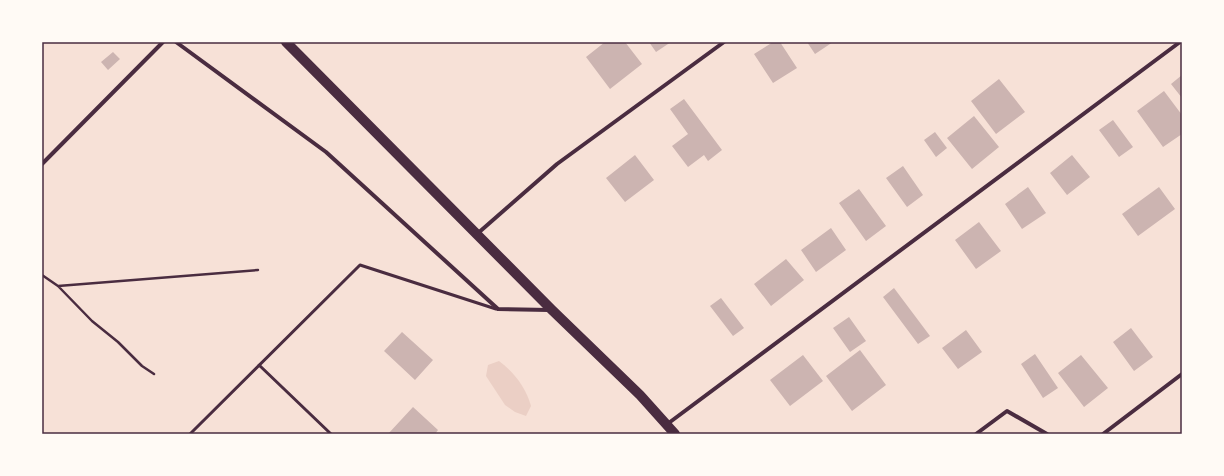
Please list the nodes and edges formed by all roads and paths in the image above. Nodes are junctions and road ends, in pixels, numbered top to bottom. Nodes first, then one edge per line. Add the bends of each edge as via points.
1 (164, 42) edge
2 (176, 42) edge
3 (286, 42) edge
4 (724, 42) edge
5 (1180, 42) edge
6 (42, 164) edge
7 (477, 234) junction
8 (258, 270) dead end
9 (42, 275) edge
10 (58, 286) junction
11 (498, 309) junction
12 (552, 310) junction
13 (259, 364) junction
14 (154, 374) dead end
15 (1182, 374) edge
16 (666, 425) junction
17 (190, 434) edge
18 (331, 434) edge
19 (675, 434) edge
20 (976, 434) edge
21 (1048, 434) edge
22 (1103, 434) edge

1 - 6 street
2 - 11 street via 326,152
3 - 7 main road
4 - 7 street via 556,164
5 - 16 street
7 - 12 main road
8 - 10 path
9 - 10 path
10 - 14 path via 92,321
11 - 12 street
11 - 13 lane via 360,265
12 - 16 main road via 640,395
13 - 17 lane
13 - 18 lane
15 - 22 street
16 - 19 main road
20 - 21 street via 1007,411

